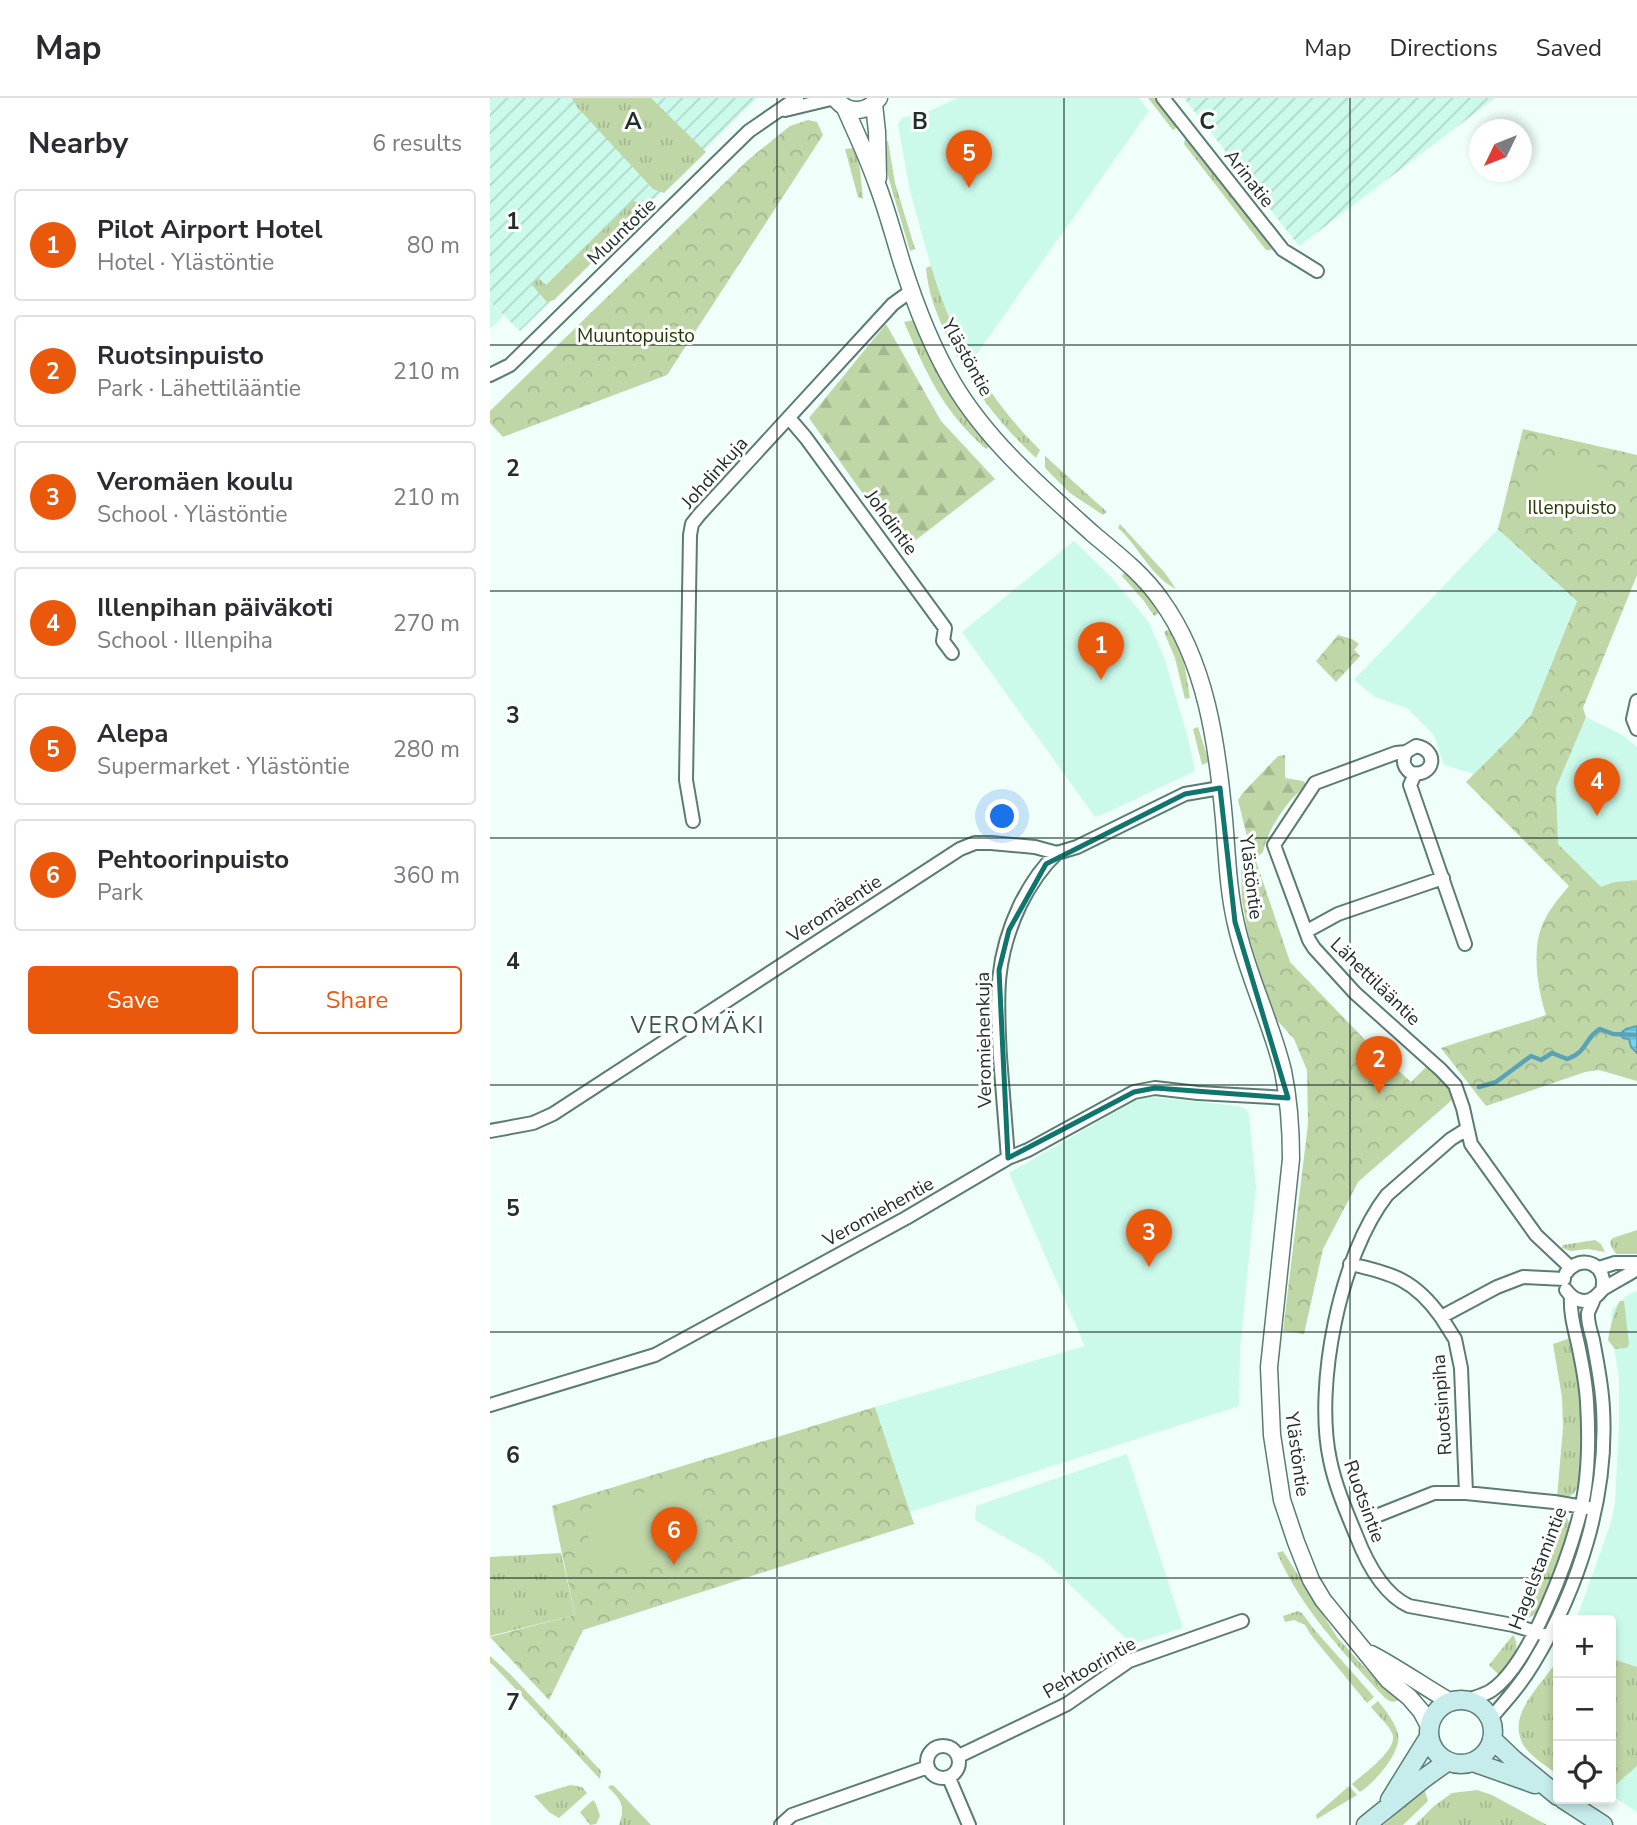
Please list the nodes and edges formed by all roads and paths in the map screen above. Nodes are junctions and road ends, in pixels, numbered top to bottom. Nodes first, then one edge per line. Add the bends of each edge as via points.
1 (797, 98) edge
2 (1163, 98) edge
3 (838, 101) edge
4 (876, 101) edge
5 (778, 112) junction
6 (878, 186) junction
7 (1317, 271) dead end
8 (911, 291) junction
9 (490, 376) edge
10 (789, 418) junction
11 (952, 653) dead end
12 (1637, 701) edge
13 (1637, 729) edge
14 (1406, 752) junction
15 (1415, 774) junction
16 (1220, 788) junction
17 (694, 821) dead end
18 (1058, 853) junction
19 (1443, 878) junction
20 (1307, 931) junction
21 (1465, 944) dead end
22 (1288, 1098) junction
23 (1467, 1129) junction
24 (490, 1131) edge
25 (1008, 1158) junction
26 (1350, 1264) junction
27 (1637, 1266) edge
28 (1570, 1267) junction
29 (1599, 1268) junction
30 (1564, 1279) junction
31 (1598, 1294) junction
32 (1571, 1296) junction
33 (1441, 1317) junction
34 (490, 1405) edge
35 (1466, 1493) junction
36 (1581, 1507) junction
37 (1595, 1508) junction
38 (1352, 1527) junction
39 (1242, 1621) dead end
40 (1535, 1631) junction
41 (1549, 1636) junction
42 (1365, 1651) junction
43 (1458, 1701) junction
44 (1490, 1719) junction
45 (1429, 1732) junction
46 (1492, 1739) junction
47 (959, 1756) junction
48 (1448, 1761) junction
49 (1473, 1762) junction
50 (928, 1767) junction
51 (949, 1778) junction
52 (1553, 1792) edge
53 (1553, 1793) edge
54 (1571, 1804) edge
55 (1386, 1807) junction
56 (781, 1825) edge
57 (969, 1825) edge
58 (1366, 1825) edge
59 (1603, 1825) edge

1 - 5 street, Muuntotie
2 - 7 street, Arinatie via 1283,250
3 - 4 street, Ylästöntie via 859,110
3 - 5 street, Muuntotie
3 - 6 street, Ylästöntie
4 - 6 street, Ylästöntie
5 - 9 street, Muuntotie via 749,131 510,365
6 - 8 street, Ylästöntie
8 - 10 street, Johdinkuja via 892,304
8 - 16 street, Ylästöntie via 937,352 979,420 1032,479 1160,597 1186,639 1197,668
10 - 11 street, Johdintie via 945,628 943,641
10 - 17 street, Johdinkuja via 692,524 686,780
12 - 13 street via 1633,719
14 - 15 street via 1404,765
14 - 15 street via 1419,746 1430,754 1428,769
14 - 20 street, Lähettilääntie via 1315,783 1274,845
15 - 19 street via 1410,785
16 - 18 street via 1185,794
16 - 22 street, Ylästöntie via 1235,922
18 - 24 street, Veromäentie via 991,843 960,849 553,1114
18 - 25 street, Veromiehenkuja via 1025,895 1009,930 999,970
19 - 20 street via 1338,914
19 - 21 street
20 - 23 street, Lähettilääntie via 1314,948 1355,993 1455,1085
22 - 25 street, Veromiehentie via 1155,1088 1134,1092
22 - 42 street, Ylästöntie via 1291,1159 1269,1367 1272,1435 1282,1500 1311,1580
23 - 26 street, Ruotsintie via 1387,1195
23 - 28 street, Lähettilääntie via 1471,1144 1536,1235
25 - 34 street, Veromiehentie via 655,1355
26 - 33 street, Ruotsinpiha via 1396,1276 1416,1289
26 - 38 street, Ruotsintie via 1332,1339 1325,1399 1329,1459
27 - 29 street via 1615,1263
27 - 31 street
28 - 29 street via 1591,1262
28 - 30 street
29 - 31 street via 1604,1283
30 - 32 street
30 - 33 street via 1522,1277
31 - 32 street via 1584,1301
31 - 37 street, Hagelstamintie via 1588,1313 1603,1409
32 - 36 street, Hagelstamintie via 1587,1400 1588,1449
33 - 35 street, Ruotsinpiha via 1455,1339 1461,1368
35 - 36 street
35 - 38 street via 1434,1493
36 - 37 street
36 - 40 street, Hagelstamintie
37 - 41 street, Hagelstamintie via 1584,1552
38 - 40 street, Ruotsintie via 1364,1555 1400,1602
39 - 47 street, Pehtoorintie via 1129,1661 1067,1704
40 - 41 street, Ruotsintie
40 - 43 street, Hagelstamintie via 1500,1683 1484,1694
41 - 44 street, Hagelstamintie via 1522,1682
42 - 43 street, Ylästöntie
42 - 45 street, Ylästöntie via 1421,1711
43 - 44 main road via 1479,1705
43 - 45 main road via 1434,1713
44 - 46 main road
45 - 48 main road via 1433,1748
45 - 55 main road
46 - 49 main road
46 - 52 main road
47 - 50 street via 947,1746 936,1747 929,1753
47 - 51 street via 959,1767
48 - 49 main road
48 - 55 main road
49 - 53 main road
50 - 51 street via 934,1776
50 - 56 street via 792,1815
51 - 57 street
54 - 59 main road
55 - 58 main road

